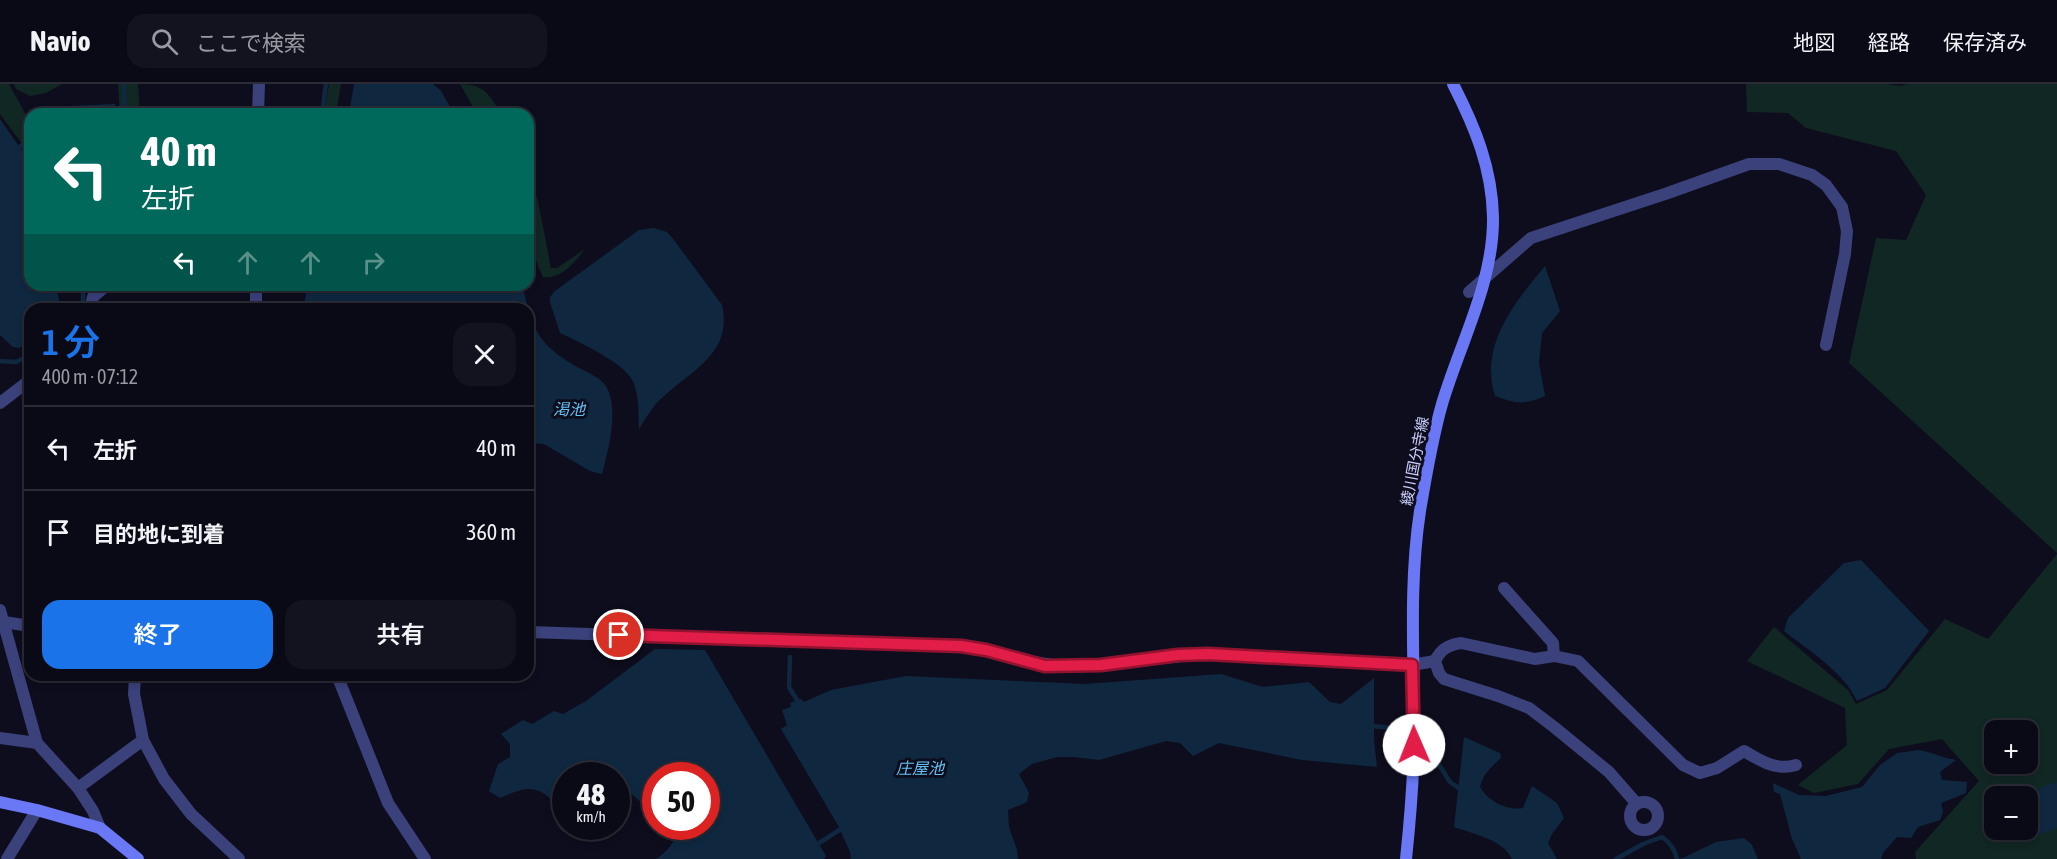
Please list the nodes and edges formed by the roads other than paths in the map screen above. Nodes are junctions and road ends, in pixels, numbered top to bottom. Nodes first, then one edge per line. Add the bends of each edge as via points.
1 (259, 84) edge
2 (1453, 84) edge
3 (258, 108) edge
4 (1484, 281) junction
5 (100, 291) edge
6 (1469, 292) dead end
7 (92, 303) edge
8 (1826, 345) dead end
9 (24, 385) edge
10 (0, 403) edge
11 (1504, 588) dead end
12 (2, 616) edge
13 (24, 624) edge
14 (534, 632) edge
15 (5, 641) edge
16 (1554, 656) junction
17 (1026, 660) joint
18 (1435, 661) junction
19 (1412, 665) junction
20 (135, 681) edge
21 (339, 681) edge
22 (0, 738) edge
23 (143, 740) junction
24 (37, 743) junction
25 (1796, 765) dead end
26 (78, 788) junction
27 (0, 802) edge
28 (1638, 804) dead end
29 (37, 810) junction
30 (100, 828) junction
31 (7, 859) edge
32 (138, 859) edge
33 (239, 859) edge
34 (425, 859) edge
35 (1406, 859) edge

1 - 3 street
2 - 4 main road, 綾川国分寺線 via 1476,133 1491,189 1492,243
4 - 6 street
4 - 8 street via 1531,238 1749,164 1779,164 1812,175 1826,185 1842,207 1847,231 1845,254
4 - 19 main road, 綾川国分寺線 via 1442,404 1429,460 1413,584
5 - 7 street
9 - 10 street
11 - 16 street via 1552,643
12 - 13 street
12 - 15 street
14 - 17 street via 961,646
15 - 24 street
16 - 18 street via 1535,658 1461,643 1439,651
16 - 25 street via 1578,661 1683,765 1700,772 1717,768 1744,751 1767,765
17 - 19 main road via 1045,666 1101,665 1208,654
18 - 19 street
18 - 28 street via 1444,679 1528,708 1609,772
19 - 35 main road, 綾川国分寺線 via 1414,745
20 - 23 street
21 - 34 street via 388,803
22 - 24 street
23 - 26 street
23 - 33 street via 164,779 191,814
24 - 26 street
26 - 30 street
27 - 29 main road
29 - 30 main road
29 - 31 street
30 - 32 main road

